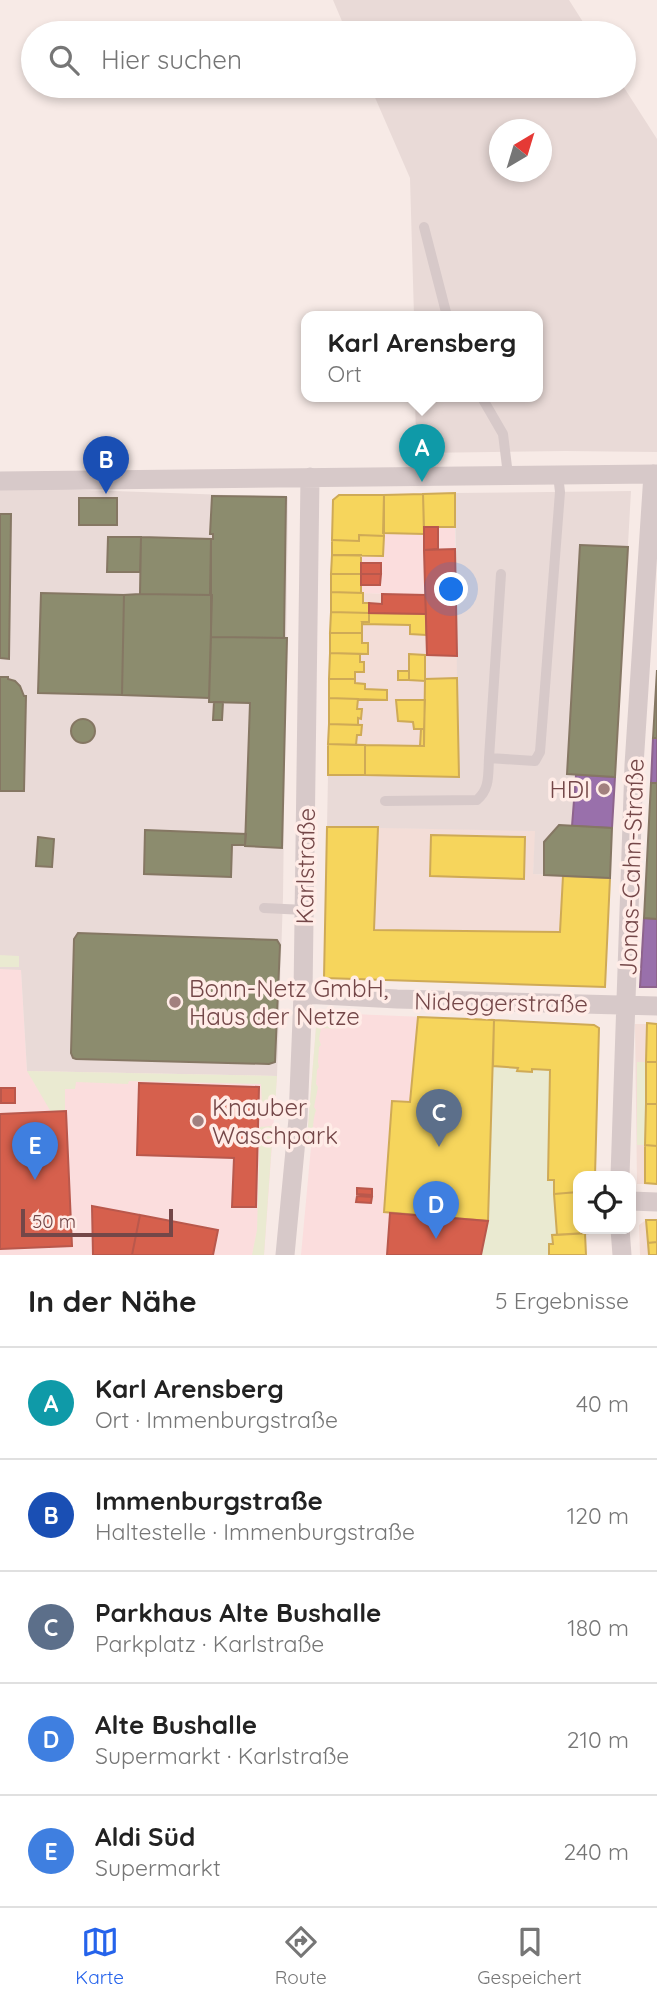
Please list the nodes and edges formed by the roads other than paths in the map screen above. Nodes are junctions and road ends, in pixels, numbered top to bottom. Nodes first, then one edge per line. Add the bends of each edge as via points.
1 (424, 227) dead end
2 (446, 311) edge
3 (485, 402) edge
4 (655, 474) edge
5 (508, 475) junction
6 (558, 475) junction
7 (310, 477) junction
8 (0, 481) edge
9 (501, 574) dead end
10 (489, 758) junction
11 (385, 801) dead end
12 (264, 908) dead end
13 (305, 910) junction
14 (303, 994) junction
15 (626, 1004) junction
16 (657, 1006) edge
17 (620, 1171) edge
18 (636, 1201) edge
19 (657, 1202) edge
20 (620, 1234) edge
21 (285, 1255) edge
22 (622, 1255) edge

1 - 2 lane
3 - 5 lane via 503,433
4 - 6 street
4 - 15 street, Jonas-Cahn-Straße via 634,765
5 - 6 street
5 - 7 street
6 - 10 lane via 540,752 535,761
7 - 8 street
7 - 13 street, Karlstraße
9 - 10 lane
10 - 11 lane via 485,793 477,800
12 - 13 lane
13 - 14 street, Karlstraße
14 - 15 street, Nideggerstraße
14 - 21 street, Karlstraße
15 - 16 street, Nideggerstraße
15 - 17 street, Jonas-Cahn-Straße
18 - 19 street
20 - 22 street

